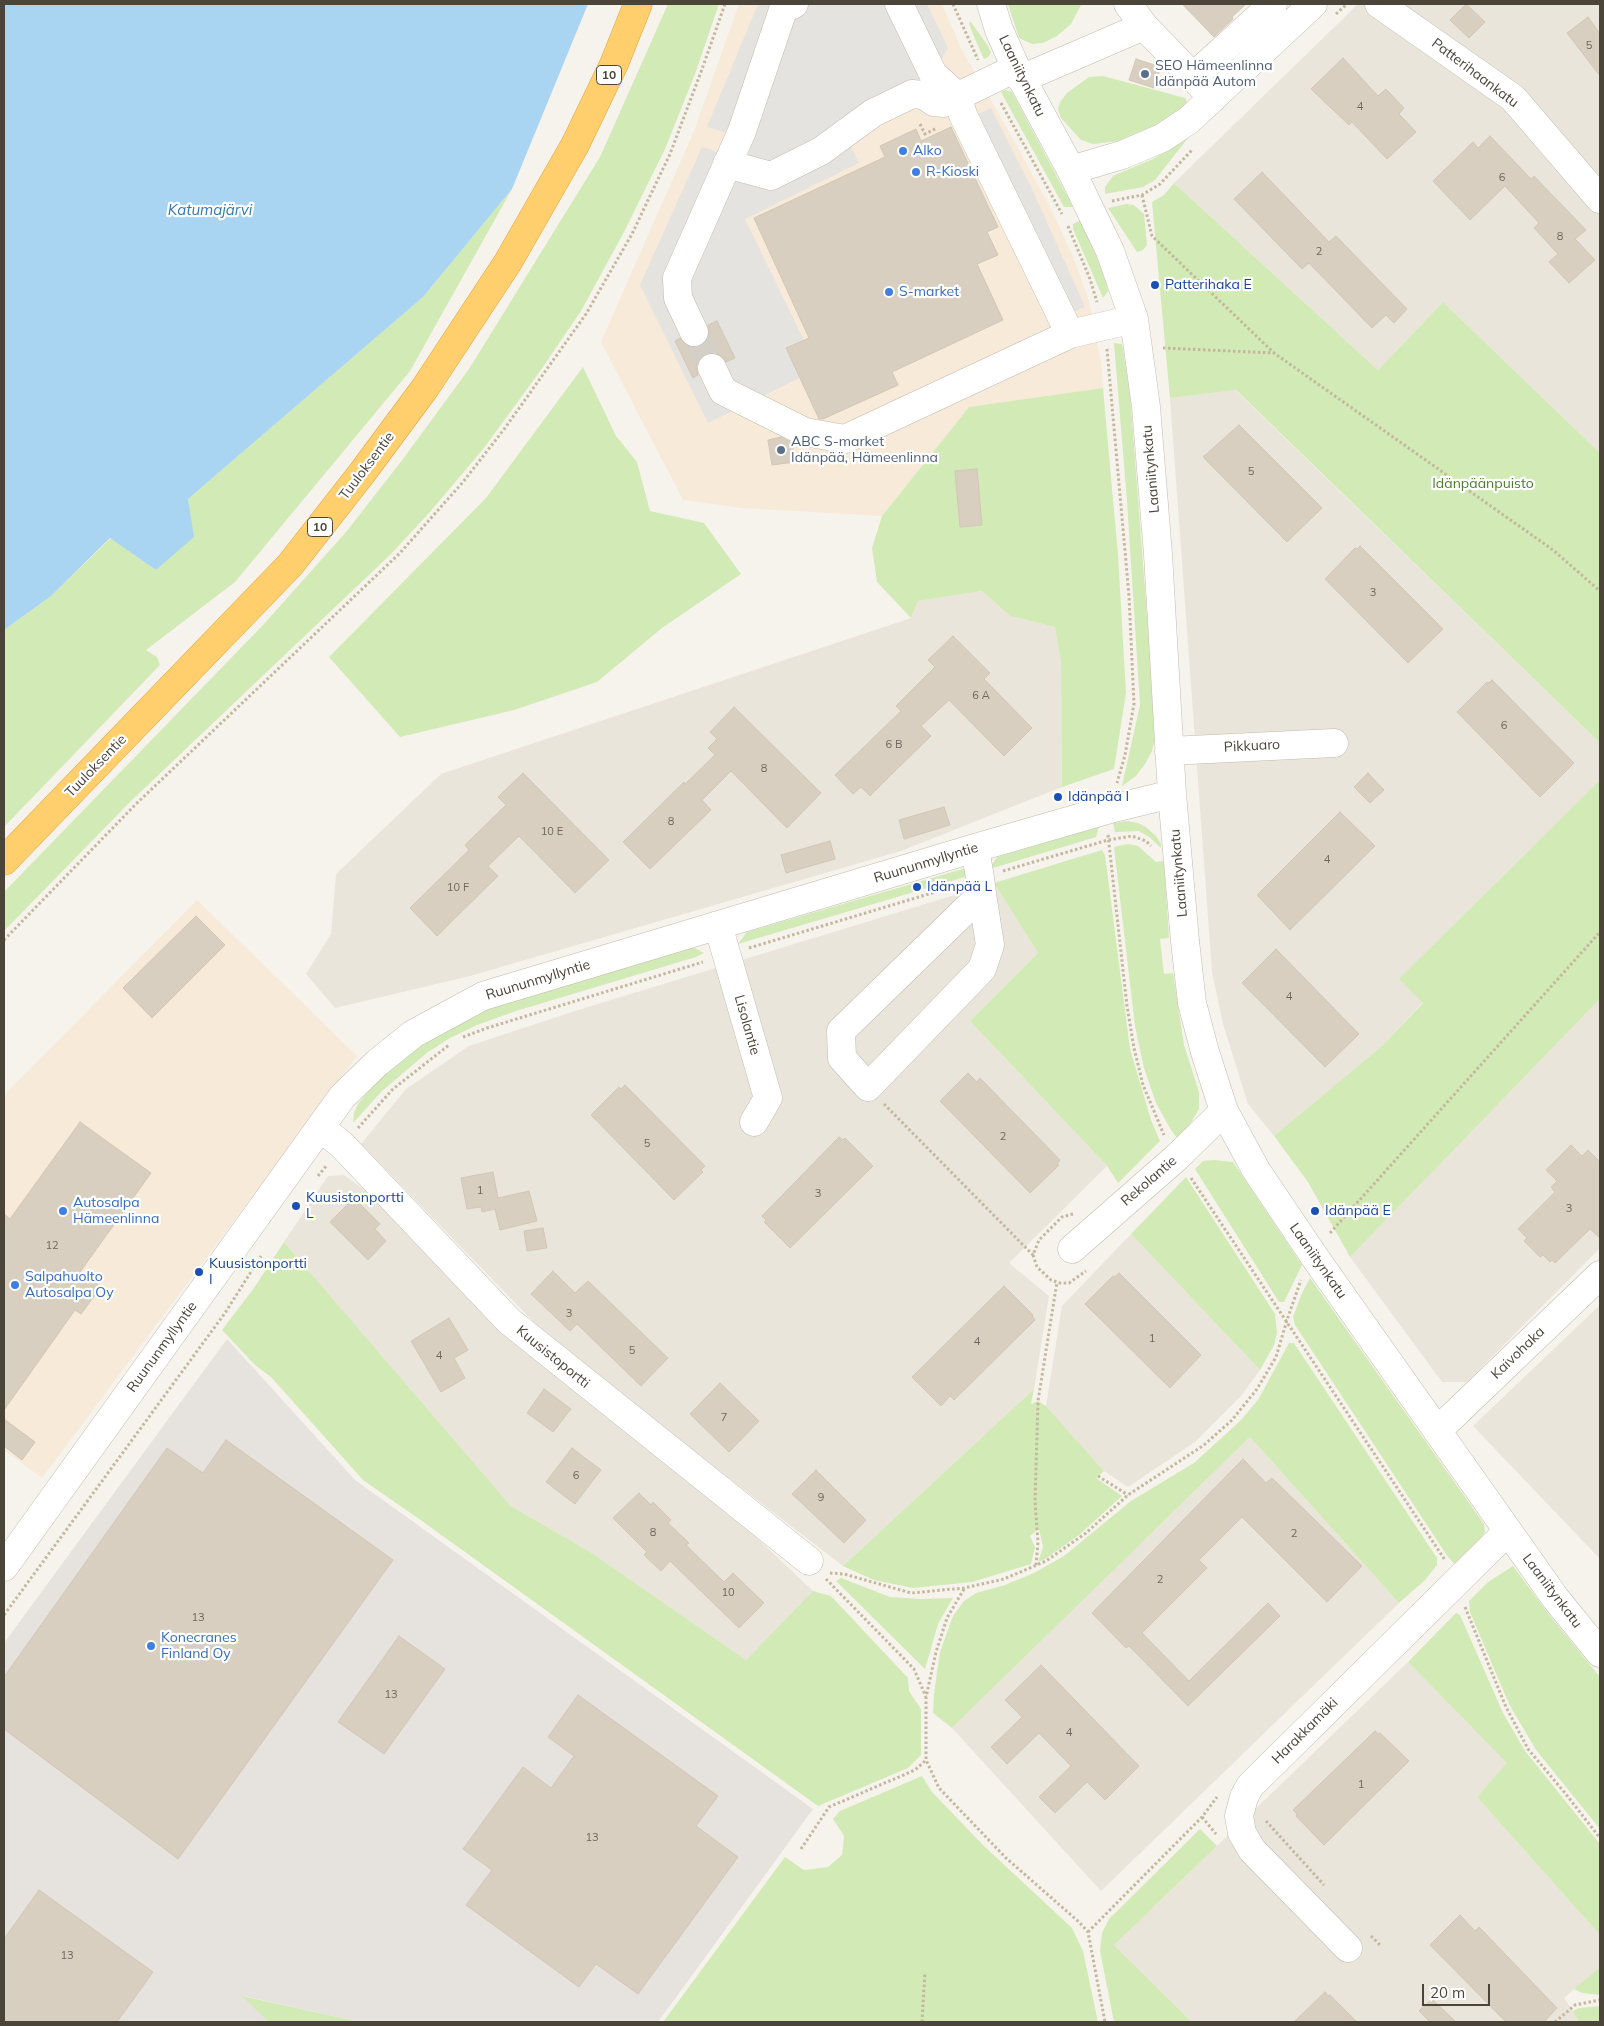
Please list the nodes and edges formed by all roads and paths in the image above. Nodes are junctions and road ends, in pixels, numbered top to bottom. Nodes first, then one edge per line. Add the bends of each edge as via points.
1 (638, 4) edge
2 (725, 4) edge
3 (794, 4) edge
4 (899, 4) edge
5 (953, 4) edge
6 (991, 4) edge
7 (1128, 4) edge
8 (1273, 4) edge
9 (1314, 4) edge
10 (1379, 4) edge
11 (1287, 15) edge
12 (1144, 26) junction
13 (1019, 74) junction
14 (1193, 77) junction
15 (989, 82) junction
16 (958, 97) junction
17 (1213, 98) junction
18 (727, 164) junction
19 (1071, 170) junction
20 (1142, 195) dead end
21 (1600, 199) edge
22 (1134, 319) junction
23 (1104, 326) junction
24 (694, 332) tunnel mouth
25 (1070, 334) junction
26 (1160, 348) dead end
27 (1274, 353) junction
28 (712, 368) tunnel mouth
29 (1600, 591) edge
30 (1334, 743) dead end
31 (1169, 751) junction
32 (1172, 794) junction
33 (1110, 809) junction
34 (1108, 840) junction
35 (975, 848) junction
36 (1177, 852) junction
37 (4, 861) edge
38 (981, 886) junction
39 (718, 925) junction
40 (1600, 932) edge
41 (4, 940) edge
42 (726, 955) junction
43 (868, 1087) junction
44 (1224, 1111) junction
45 (754, 1122) dead end
46 (321, 1128) junction
47 (342, 1145) junction
48 (1177, 1157) junction
49 (313, 1183) dead end
50 (1330, 1233) dead end
51 (1072, 1249) dead end
52 (264, 1250) dead end
53 (1032, 1255) dead end
54 (1316, 1259) junction
55 (1600, 1275) edge
56 (1057, 1282) dead end
57 (1286, 1320) junction
58 (1437, 1431) junction
59 (1098, 1476) dead end
60 (1128, 1495) junction
61 (1508, 1531) junction
62 (809, 1561) dead end
63 (4, 1566) edge
64 (1036, 1566) junction
65 (1455, 1582) junction
66 (964, 1588) junction
67 (4, 1615) edge
68 (1600, 1653) edge
69 (926, 1697) junction
70 (926, 1760) junction
71 (1262, 1816) dead end
72 (1183, 1837) dead end
73 (1600, 1838) edge
74 (801, 1849) dead end
75 (1327, 1888) dead end
76 (1088, 1932) junction
77 (1358, 1940) joint
78 (1380, 1945) dead end
79 (925, 1972) dead end
80 (1600, 2000) edge
81 (922, 2022) edge
82 (1105, 2022) edge
83 (1555, 2022) edge

1 - 37 highway, Tuuloksentie / 10 via 614,64 575,145 508,262 425,388 290,566
2 - 41 path via 670,154 632,234 586,314 505,428 463,482 400,553 136,804
3 - 18 street via 783,10 742,131
4 - 16 street via 933,74
5 - 15 path
6 - 13 street, Laaniitynkatu
7 - 12 street
8 - 14 street
9 - 11 street
10 - 21 street, Patterihaankatu via 1513,98
11 - 17 street
12 - 13 street
12 - 14 street
13 - 15 street
13 - 19 street, Laaniitynkatu
14 - 17 street
15 - 16 street
15 - 23 path via 1065,220 1090,280
16 - 18 street via 944,103 912,94 873,114 821,152 771,176
16 - 25 street via 963,115
17 - 19 street via 1162,138 1122,155
18 - 24 street via 677,278 678,298
19 - 22 street, Laaniitynkatu via 1110,251
20 - 27 path via 1152,236
22 - 23 street
22 - 31 street, Laaniitynkatu via 1146,408 1158,554
23 - 25 street
23 - 33 path via 1129,596 1134,704 1125,755
25 - 28 street via 844,440 805,432 723,391
26 - 27 path
27 - 29 path via 1553,550
30 - 31 street, Pikkuaro
31 - 32 street, Laaniitynkatu
32 - 33 street, Ruununmyllyntie
32 - 36 street, Laaniitynkatu
33 - 34 path
33 - 35 street, Ruununmyllyntie
34 - 36 path via 1132,836 1146,841 1158,853
34 - 38 path
34 - 48 path via 1134,1048 1156,1120
35 - 38 street
35 - 39 street, Ruununmyllyntie
36 - 44 street, Laaniitynkatu via 1192,1003
38 - 42 path
38 - 43 street via 990,945 982,969
38 - 43 street via 841,1031 842,1058
39 - 42 street, Lisolantie
39 - 46 street, Ruununmyllyntie via 483,996 413,1034 376,1063 342,1097
40 - 50 path
42 - 45 street, Lisolantie via 768,1098
42 - 47 path via 487,1028 455,1041 393,1089
43 - 53 path
44 - 48 street, Rekolantie
44 - 54 street, Laaniitynkatu via 1256,1170
46 - 47 street, Kuusistoportti
46 - 63 street, Ruununmyllyntie
47 - 49 path
47 - 62 street, Kuusistoportti via 509,1321
48 - 51 street, Rekolantie
48 - 57 path
52 - 67 path via 225,1312
54 - 57 path via 1300,1282
54 - 58 street, Laaniitynkatu
55 - 58 street, Kaivohaka
56 - 64 path via 1038,1402
57 - 60 path via 1276,1357 1257,1389 1232,1420 1204,1445
57 - 65 path via 1445,1559
58 - 61 street, Laaniitynkatu
59 - 60 path
60 - 64 path via 1086,1534
61 - 65 street, Harakkamäki
61 - 68 street, Laaniitynkatu via 1556,1599
64 - 66 path via 1004,1579
65 - 73 path via 1475,1636 1528,1750
65 - 77 street, Harakkamäki via 1250,1786 1244,1796 1239,1816 1242,1833 1252,1850
66 - 69 path via 947,1618
66 - 69 path via 911,1593 844,1574 821,1573 914,1669
69 - 70 path
70 - 74 path via 915,1770 829,1808
70 - 76 path via 939,1788 1006,1858
71 - 75 path
72 - 76 path
76 - 82 path
77 - 78 path
79 - 81 path
80 - 83 path via 1575,2005

